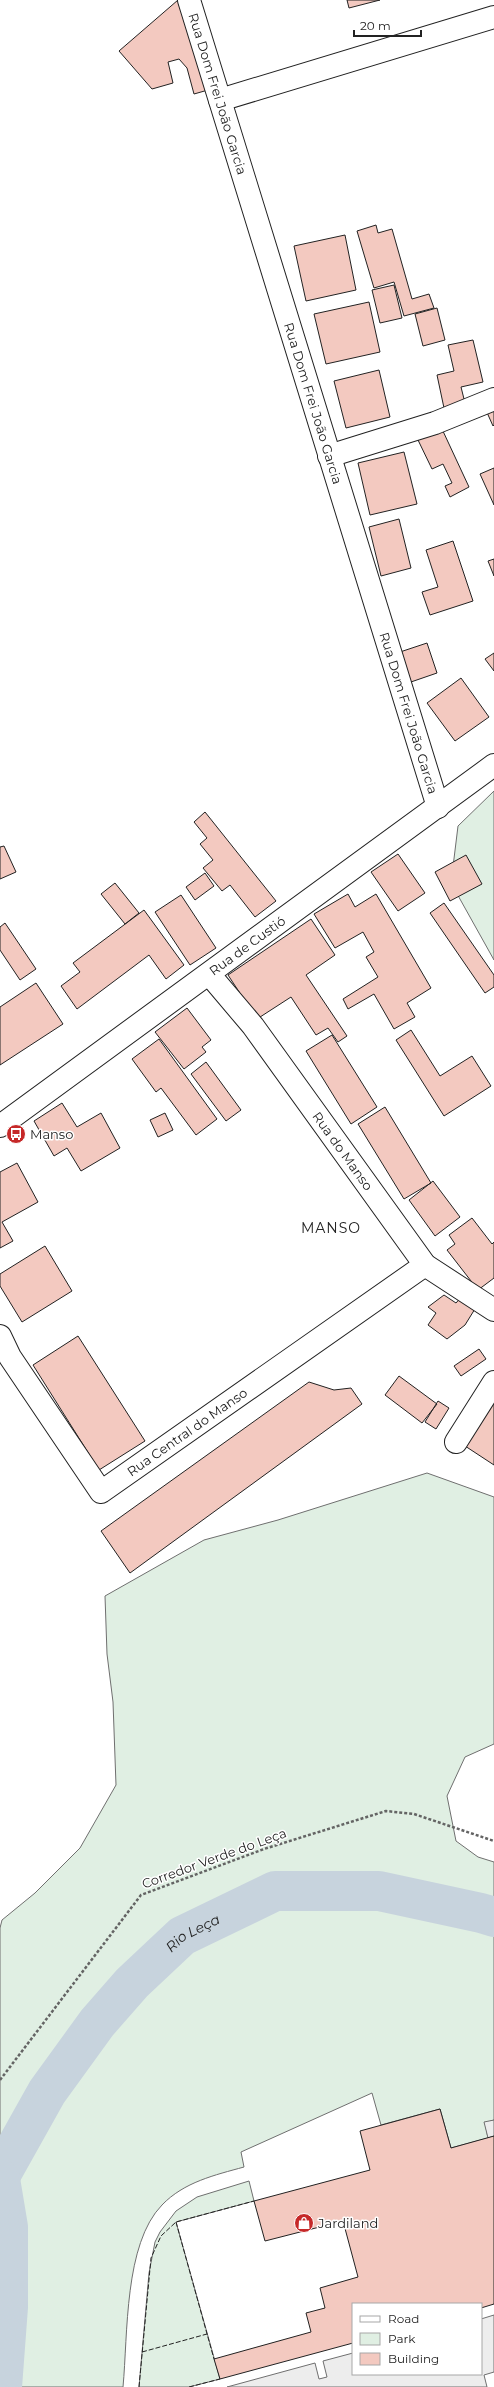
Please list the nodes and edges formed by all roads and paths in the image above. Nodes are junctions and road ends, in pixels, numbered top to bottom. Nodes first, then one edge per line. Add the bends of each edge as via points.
1 (189, 0) edge
2 (494, 17) edge
3 (220, 100) junction
4 (494, 399) edge
5 (329, 456) junction
6 (494, 765) edge
7 (438, 807) junction
8 (209, 974) junction
9 (0, 1126) edge
10 (425, 1265) junction
11 (494, 1310) edge
12 (0, 1336) edge
13 (494, 1382) edge
14 (456, 1442) dead end
15 (494, 1840) edge
16 (0, 2080) edge

1 - 3 street, Rua Dom Frei João Garcia
2 - 3 street
3 - 5 street, Rua Dom Frei João Garcia
4 - 5 street via 435,423
5 - 7 street, Rua Dom Frei João Garcia
6 - 7 street, Rua de Custió
7 - 8 street, Rua de Custió
8 - 9 street, Rua de Custió
8 - 10 street, Rua do Manso via 253,1026
10 - 11 street, Rua do Manso
10 - 12 street, Rua Central do Manso via 101,1492 10,1358
13 - 14 street
15 - 16 path, Corredor Verde do Leça via 414,1814 386,1811 264,1848 141,1895

